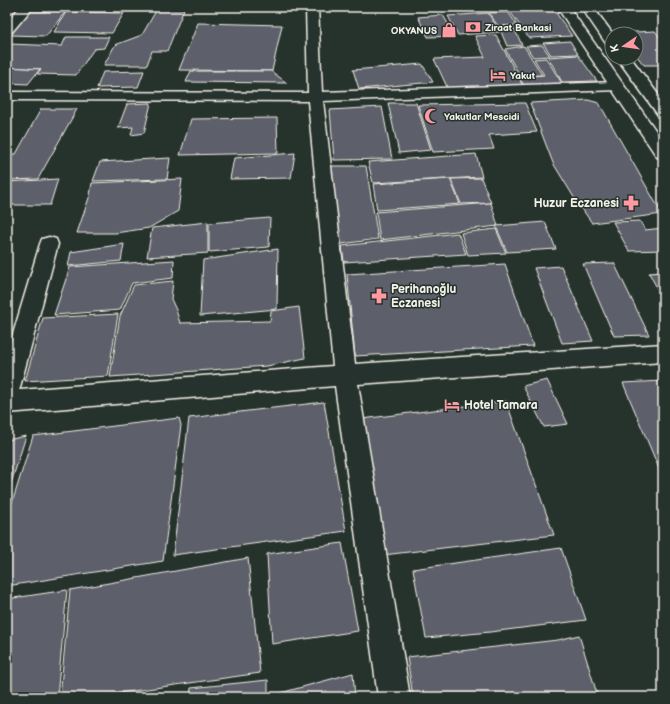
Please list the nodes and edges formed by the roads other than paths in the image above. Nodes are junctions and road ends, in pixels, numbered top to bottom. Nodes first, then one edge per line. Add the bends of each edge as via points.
1 (27, 7) edge
2 (312, 7) edge
3 (563, 7) edge
4 (587, 7) edge
5 (7, 29) edge
6 (604, 31) edge
7 (630, 66) edge
8 (617, 86) junction
9 (7, 96) edge
10 (315, 97) junction
11 (663, 112) edge
12 (663, 153) edge
13 (49, 244) dead end
14 (663, 353) edge
15 (345, 375) junction
16 (7, 390) edge
17 (7, 402) edge
18 (394, 697) edge

1 - 5 street
2 - 10 street
3 - 8 street
4 - 6 street
7 - 11 street
8 - 10 street
8 - 12 street
9 - 10 street
10 - 15 street
13 - 16 street
14 - 15 street
15 - 17 street
15 - 18 street

